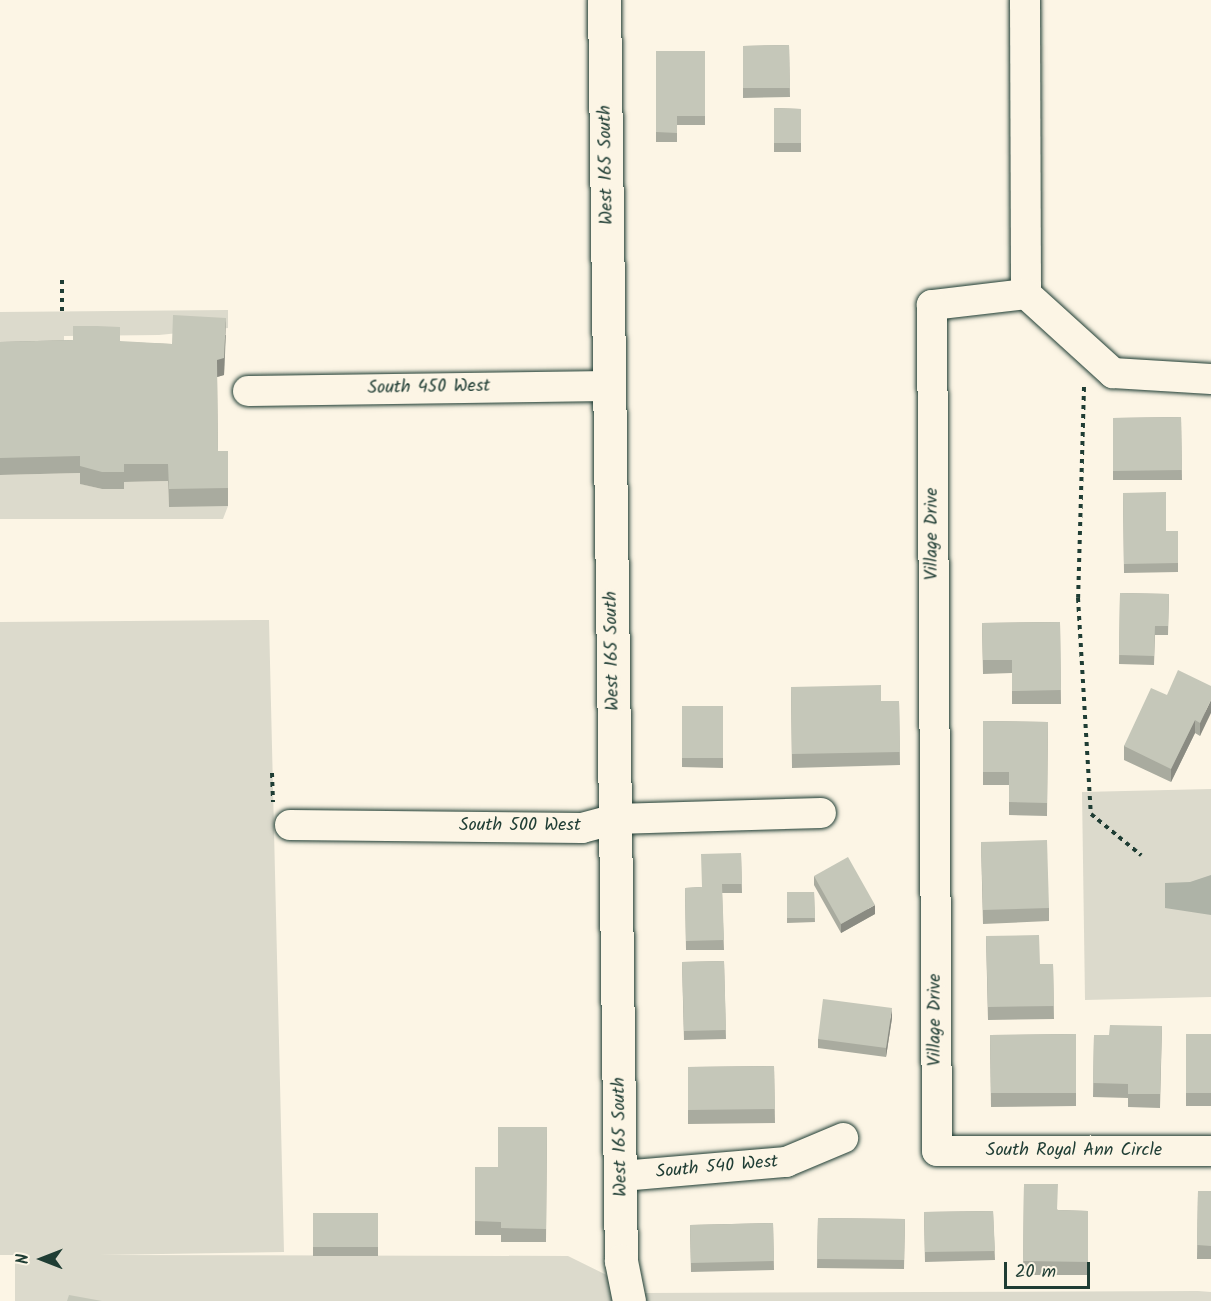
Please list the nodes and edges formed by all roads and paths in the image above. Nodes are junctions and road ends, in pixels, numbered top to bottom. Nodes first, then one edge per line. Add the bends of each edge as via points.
1 (604, 0) edge
2 (1025, 0) edge
3 (62, 280) dead end
4 (1026, 294) junction
5 (62, 312) dead end
6 (1084, 347) junction
7 (1211, 379) edge
8 (610, 386) junction
9 (248, 391) dead end
10 (272, 773) dead end
11 (821, 813) dead end
12 (282, 817) joint
13 (615, 819) junction
14 (1141, 855) dead end
15 (843, 1138) dead end
16 (937, 1151) joint
17 (1211, 1151) edge
18 (622, 1176) junction
19 (629, 1301) edge

1 - 8 street, West 165 South
2 - 4 street
3 - 5 path
4 - 6 street
4 - 16 street, Village Drive via 932,305
6 - 7 street via 1113,374
6 - 14 path via 1078,598 1091,814
8 - 9 street, South 450 West
8 - 13 street, West 165 South
10 - 12 path
11 - 13 street, South 500 West
12 - 13 street, South 500 West via 582,828
13 - 18 street, West 165 South
15 - 18 street, South 540 West via 786,1162
16 - 17 street, South Royal Ann Circle
18 - 19 street, West 165 South via 621,1262

